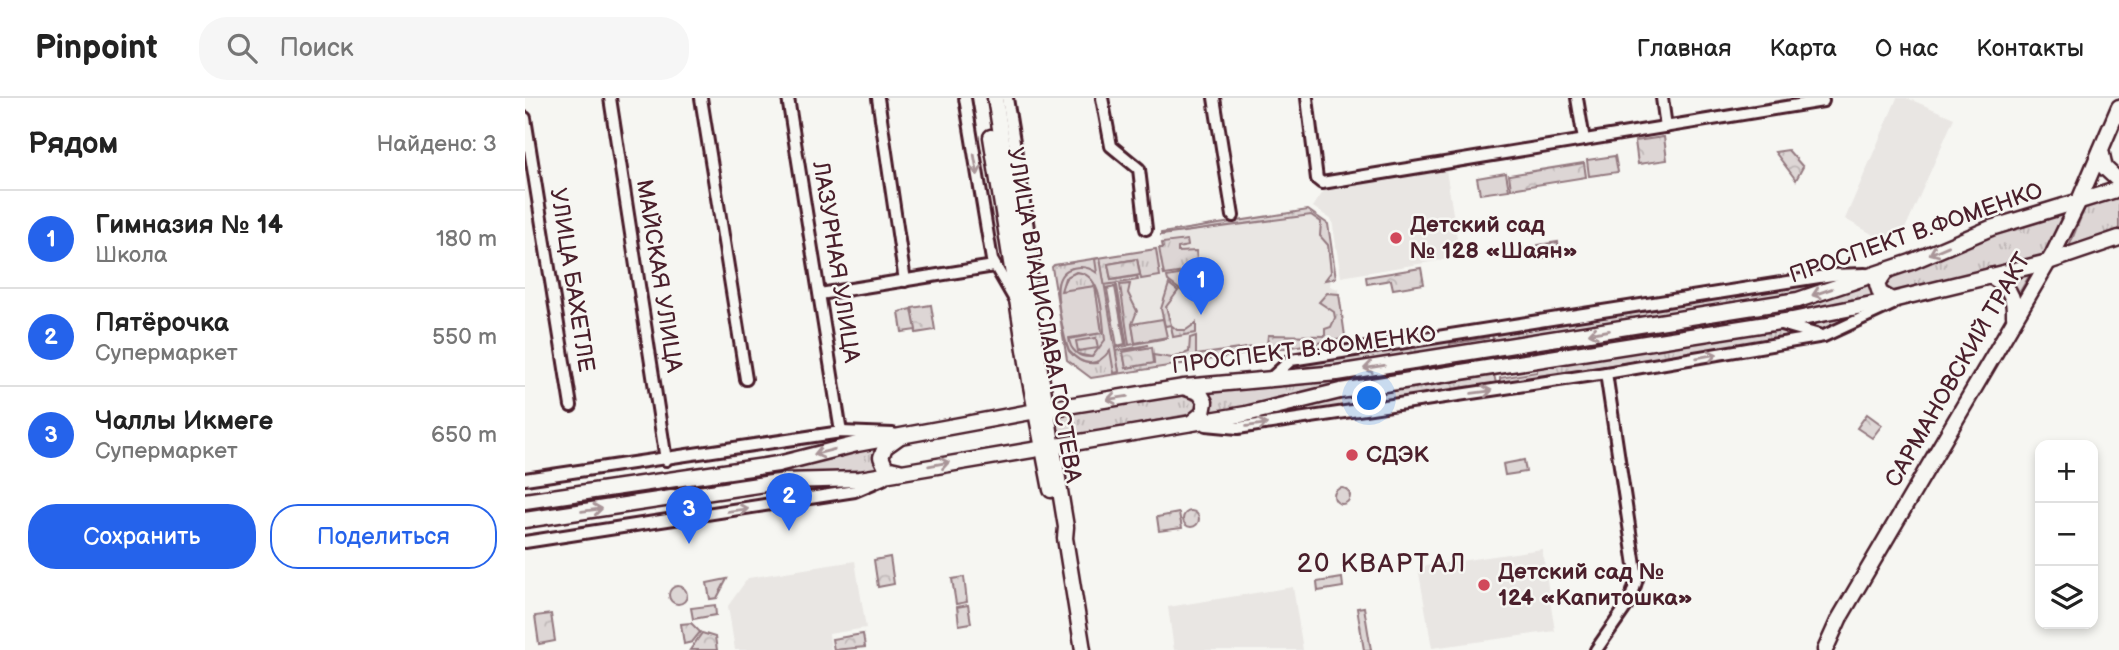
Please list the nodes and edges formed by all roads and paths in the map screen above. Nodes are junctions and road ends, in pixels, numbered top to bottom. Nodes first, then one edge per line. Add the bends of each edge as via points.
1 (610, 98) edge
2 (701, 98) edge
3 (788, 98) edge
4 (878, 98) edge
5 (965, 98) edge
6 (985, 98) edge
7 (995, 98) edge
8 (1007, 98) edge
9 (1102, 98) edge
10 (1215, 98) edge
11 (1307, 98) edge
12 (1577, 98) edge
13 (1662, 98) edge
14 (1823, 101) dead end
15 (2119, 107) edge
16 (525, 118) edge
17 (1666, 127) junction
18 (1584, 140) junction
19 (2101, 150) junction
20 (2119, 181) edge
21 (2119, 189) edge
22 (2078, 203) junction
23 (1233, 216) dead end
24 (1146, 229) dead end
25 (2119, 238) edge
26 (2048, 262) junction
27 (994, 266) junction
28 (1881, 272) junction
29 (1990, 276) junction
30 (905, 281) junction
31 (820, 294) junction
32 (1911, 295) junction
33 (1892, 300) junction
34 (1022, 301) junction
35 (2014, 318) junction
36 (1775, 322) junction
37 (1824, 336) junction
38 (1606, 373) junction
39 (746, 379) dead end
40 (1269, 380) junction
41 (1184, 387) junction
42 (572, 406) dead end
43 (1042, 410) junction
44 (1189, 423) junction
45 (841, 432) junction
46 (903, 435) junction
47 (1048, 446) junction
48 (666, 460) junction
49 (901, 471) junction
50 (525, 479) edge
51 (525, 501) edge
52 (525, 520) edge
53 (525, 541) edge
54 (1828, 649) edge
55 (1083, 650) edge
56 (1596, 650) edge

1 - 48 street, МАЙСКАЯ УЛИЦА
2 - 39 street
3 - 31 street, ЛАЗУРНАЯ УЛИЦА
4 - 30 street
5 -> 27 street
6 - 34 main road, УЛИЦА ВЛАДИСЛАВА ГОСТЕВА
7 - 34 main road, УЛИЦА ВЛАДИСЛАВА ГОСТЕВА
8 - 34 street via 1033,259
9 - 24 street via 1111,146 1139,169
10 - 23 street
11 - 18 street via 1317,180 1322,183
12 - 18 street
13 - 17 street
14 - 17 street
15 - 19 main road, САРМАНОВСКИЙ ТРАКТ
16 - 42 street, УЛИЦА БАХЕТЛЕ
17 - 18 street
19 - 20 main road via 2105,168
19 - 22 main road, САРМАНОВСКИЙ ТРАКТ
21 - 22 main road, ПРОСПЕКТ В.ФОМЕНКО
22 - 26 main road, САРМАНОВСКИЙ ТРАКТ
22 -> 28 main road, ПРОСПЕКТ В.ФОМЕНКО via 1990,228
25 - 26 main road, ПРОСПЕКТ В.ФОМЕНКО
26 - 29 main road, ПРОСПЕКТ В.ФОМЕНКО
26 - 35 main road, САРМАНОВСКИЙ ТРАКТ
27 - 30 street
27 - 34 street
28 - 33 main road via 1880,293
28 -> 40 main road, ПРОСПЕКТ В.ФОМЕНКО via 1798,300
28 - 40 street via 1832,275 1291,360
29 - 32 main road, ПРОСПЕКТ В.ФОМЕНКО
29 - 35 main road via 2010,289
30 - 31 street
31 - 45 street, ЛАЗУРНАЯ УЛИЦА
32 - 33 main road, ПРОСПЕКТ В.ФОМЕНКО
32 - 37 street
33 - 36 main road, ПРОСПЕКТ В.ФОМЕНКО
34 - 43 main road, УЛИЦА ВЛАДИСЛАВА ГОСТЕВА
35 - 54 main road, САРМАНОВСКИЙ ТРАКТ via 1839,619
36 - 37 street
36 - 44 main road, ПРОСПЕКТ В.ФОМЕНКО via 1340,391
38 -> 37 street
44 -> 38 street via 1238,428
38 - 56 street via 1637,579 1630,601
40 - 41 main road, ПРОСПЕКТ В.ФОМЕНКО
41 -> 43 main road, ПРОСПЕКТ В.ФОМЕНКО
41 - 44 main road via 1200,393 1205,402 1203,413
43 - 46 main road, ПРОСПЕКТ В.ФОМЕНКО
43 - 47 main road, УЛИЦА ВЛАДИСЛАВА ГОСТЕВА
44 - 47 main road, ПРОСПЕКТ В.ФОМЕНКО
45 - 46 street
45 - 48 street
46 - 49 main road via 883,449 881,457 886,468
46 -> 51 main road, ПРОСПЕКТ В.ФОМЕНКО via 778,464
49 -> 47 main road, ПРОСПЕКТ В.ФОМЕНКО
47 - 55 main road, УЛИЦА ВЛАДИСЛАВА ГОСТЕВА via 1058,528 1065,538
48 - 50 street
52 -> 49 main road, ПРОСПЕКТ В.ФОМЕНКО via 785,481 860,479
53 -> 49 street via 855,491

